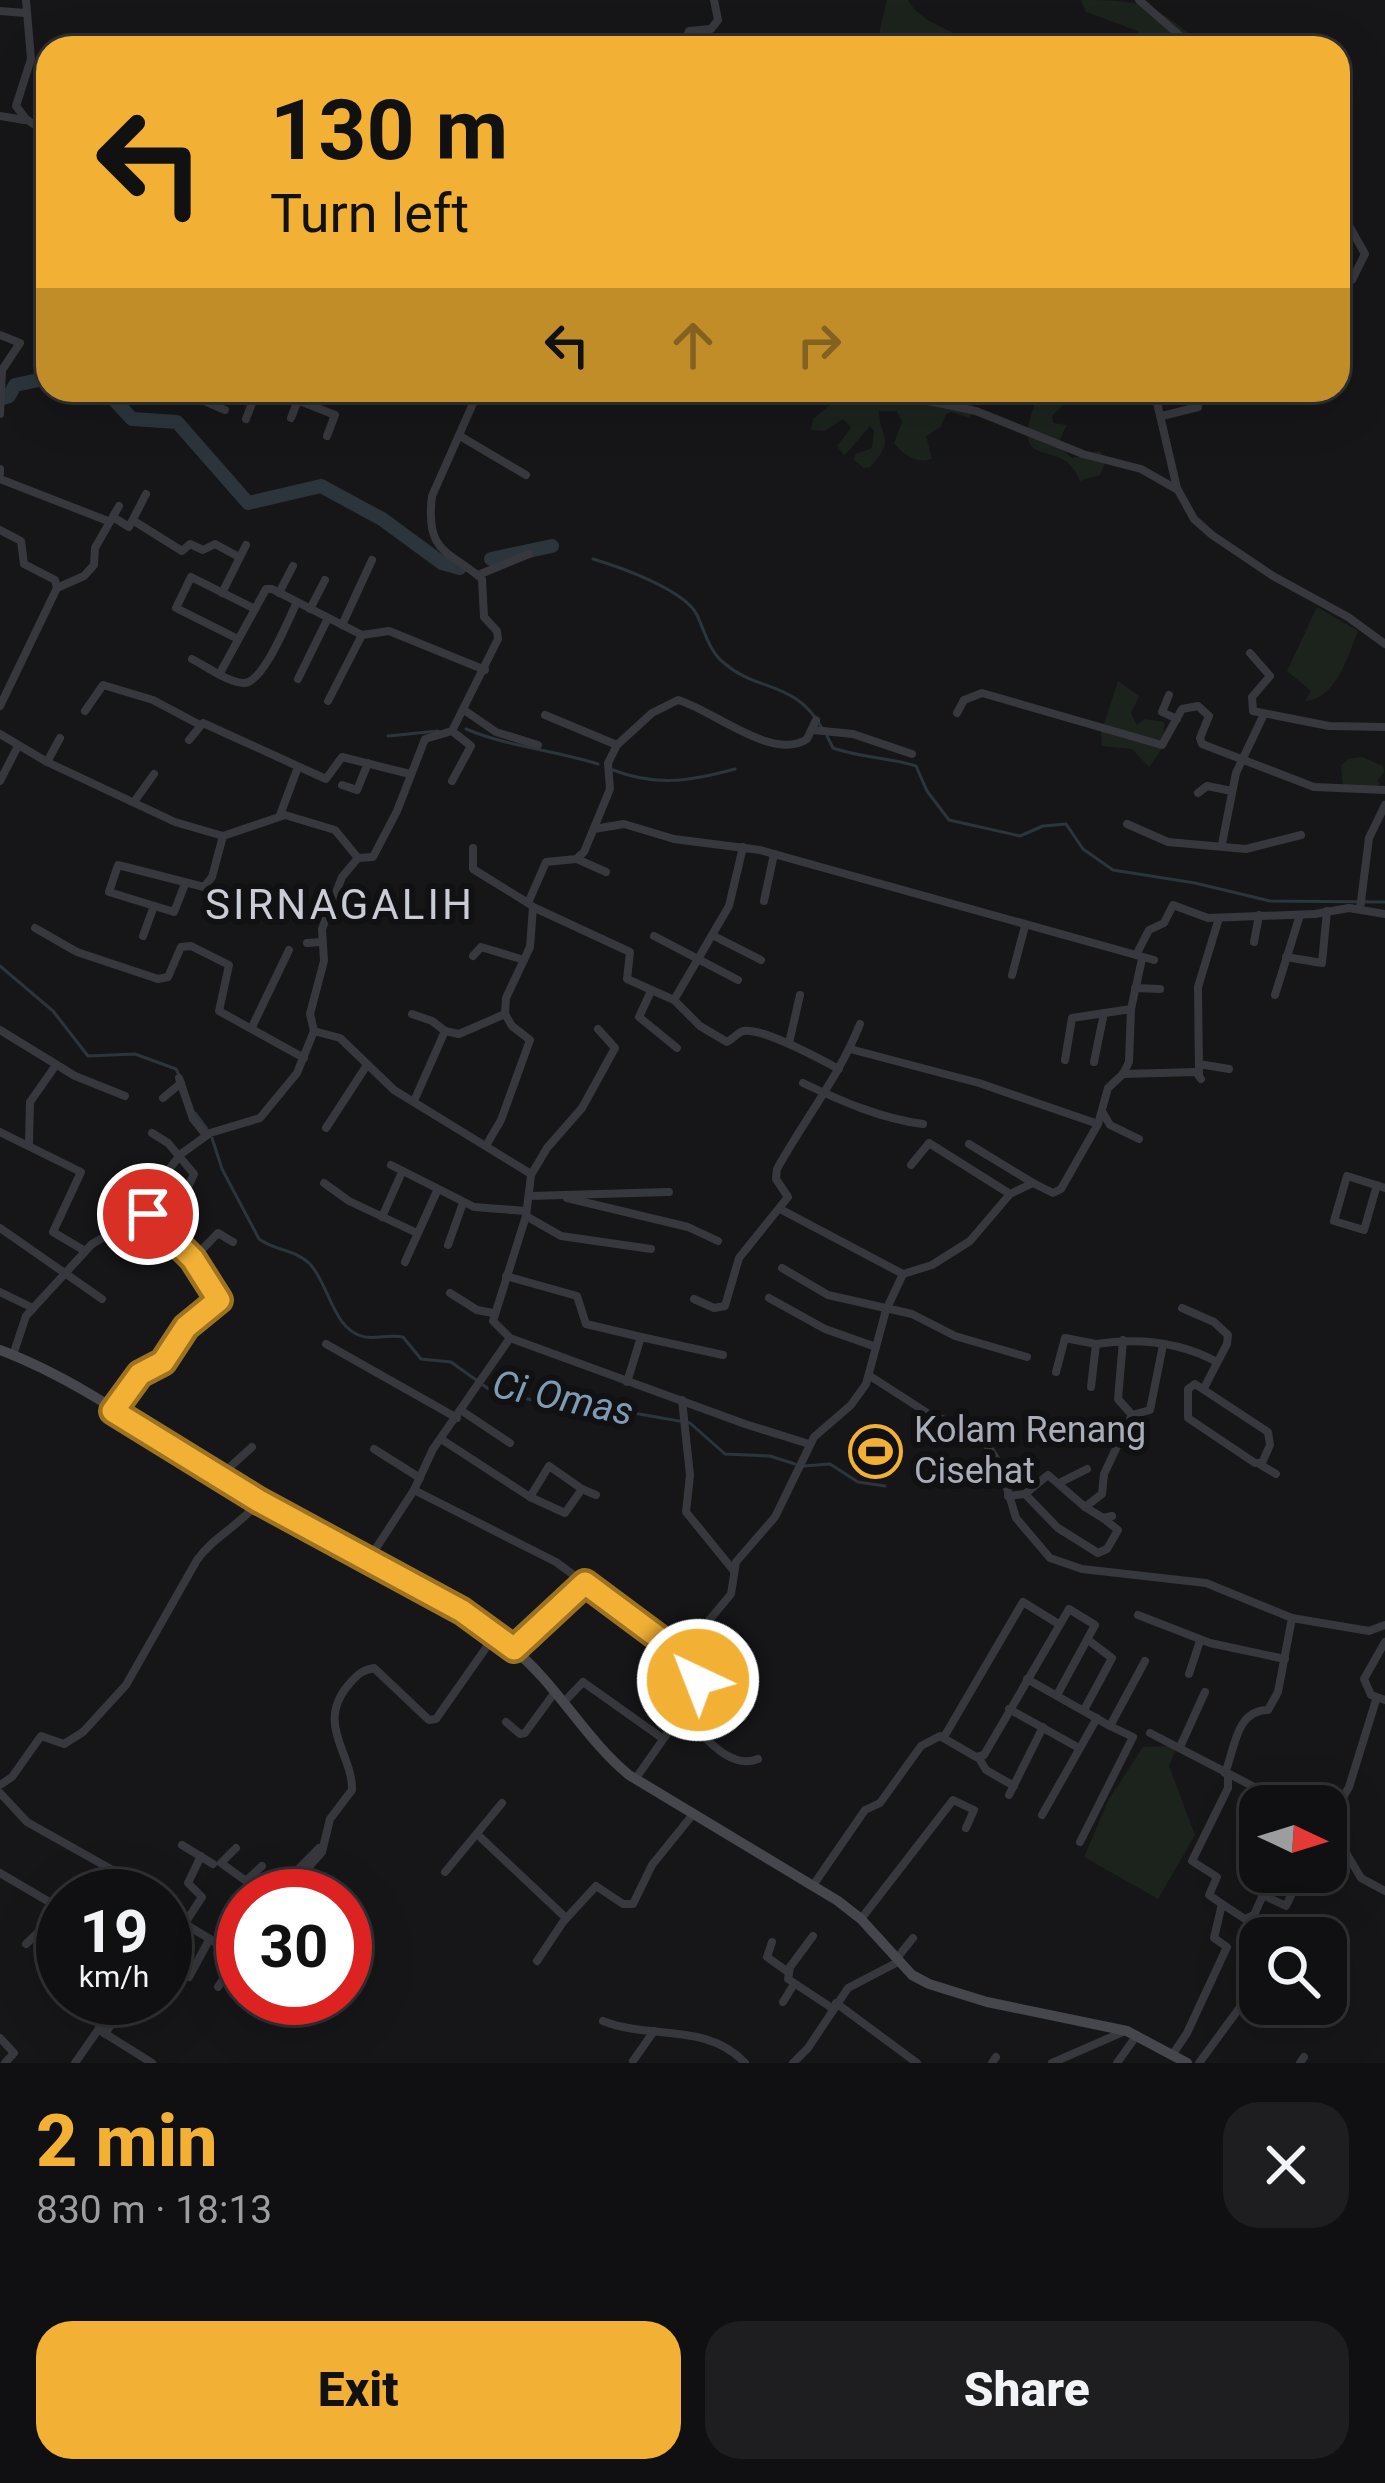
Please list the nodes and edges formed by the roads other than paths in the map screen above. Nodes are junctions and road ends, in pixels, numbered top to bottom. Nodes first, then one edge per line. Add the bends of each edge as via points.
1 (26, 0) edge
2 (714, 0) edge
3 (1139, 0) edge
4 (0, 11) edge
5 (25, 13) junction
6 (687, 36) edge
7 (1180, 36) edge
8 (0, 116) edge
9 (26, 119) junction
10 (36, 126) edge
11 (1350, 227) edge
12 (1350, 282) edge
13 (0, 335) edge
14 (211, 402) edge
15 (252, 402) edge
16 (297, 402) edge
17 (303, 402) edge
18 (473, 402) edge
19 (937, 402) edge
20 (1158, 402) edge
21 (954, 404) joint
22 (1198, 407) dead end
23 (1, 410) edge
24 (225, 410) dead end
25 (1162, 416) junction
26 (291, 418) dead end
27 (246, 419) dead end
28 (327, 436) dead end
29 (460, 436) junction
30 (0, 474) edge
31 (526, 475) dead end
32 (1178, 490) junction
33 (146, 494) dead end
34 (119, 506) dead end
35 (110, 519) junction
36 (134, 521) junction
37 (0, 530) edge
38 (246, 545) dead end
39 (530, 554) dead end
40 (239, 557) junction
41 (372, 560) dead end
42 (293, 566) dead end
43 (478, 574) junction
44 (325, 580) dead end
45 (57, 588) junction
46 (279, 592) junction
47 (222, 593) junction
48 (297, 602) junction
49 (255, 609) junction
50 (310, 609) junction
51 (328, 618) junction
52 (342, 625) junction
53 (362, 634) junction
54 (238, 639) junction
55 (1385, 644) edge
56 (1250, 652) dead end
57 (192, 659) dead end
58 (484, 670) junction
59 (220, 673) junction
60 (298, 679) dead end
61 (1169, 695) dead end
62 (328, 701) dead end
63 (0, 706) edge
64 (464, 710) junction
65 (85, 712) dead end
66 (956, 713) dead end
67 (1264, 714) junction
68 (545, 715) dead end
69 (1177, 718) junction
70 (200, 725) junction
71 (1385, 727) edge
72 (452, 730) junction
73 (0, 734) edge
74 (60, 738) dead end
75 (189, 740) dead end
76 (18, 746) junction
77 (538, 746) dead end
78 (617, 746) junction
79 (912, 754) dead end
80 (1243, 758) junction
81 (47, 763) junction
82 (368, 763) junction
83 (298, 767) junction
84 (154, 774) dead end
85 (410, 774) junction
86 (0, 781) edge
87 (452, 781) dead end
88 (342, 785) dead end
89 (1385, 790) edge
90 (1232, 791) junction
91 (1198, 793) dead end
92 (134, 803) junction
93 (1385, 805) edge
94 (280, 815) junction
95 (1127, 824) dead end
96 (594, 829) junction
97 (1301, 835) dead end
98 (223, 836) junction
99 (1222, 844) junction
100 (743, 847) junction
101 (473, 848) dead end
102 (774, 854) junction
103 (358, 858) junction
104 (576, 859) junction
105 (606, 872) dead end
106 (184, 884) junction
107 (764, 901) dead end
108 (530, 905) junction
109 (154, 906) junction
110 (1360, 906) junction
111 (1327, 911) junction
112 (1385, 914) edge
113 (1258, 915) junction
114 (1300, 915) junction
115 (1219, 918) junction
116 (1025, 926) junction
117 (35, 928) dead end
118 (143, 936) dead end
119 (654, 936) dead end
120 (714, 936) junction
121 (322, 942) junction
122 (1254, 942) dead end
123 (307, 943) dead end
124 (289, 950) dead end
125 (473, 956) dead end
126 (1139, 957) junction
127 (1286, 957) junction
128 (524, 960) junction
129 (698, 960) junction
130 (761, 960) dead end
131 (1154, 961) dead end
132 (1012, 975) dead end
133 (738, 980) dead end
134 (1135, 988) junction
135 (1160, 989) dead end
136 (651, 992) junction
137 (1274, 994) dead end
138 (800, 995) dead end
139 (674, 1000) junction
140 (1131, 1009) junction
141 (1104, 1013) junction
142 (412, 1014) dead end
143 (505, 1014) junction
144 (860, 1024) dead end
145 (252, 1027) junction
146 (598, 1028) dead end
147 (0, 1030) edge
148 (314, 1031) junction
149 (445, 1031) junction
150 (789, 1043) junction
151 (677, 1048) dead end
152 (850, 1049) junction
153 (304, 1058) junction
154 (1066, 1060) dead end
155 (1094, 1062) dead end
156 (56, 1065) junction
157 (367, 1065) junction
158 (839, 1069) junction
159 (1229, 1069) dead end
160 (1200, 1072) junction
161 (1123, 1074) junction
162 (803, 1082) dead end
163 (826, 1093) junction
164 (124, 1096) dead end
165 (163, 1098) dead end
166 (414, 1101) junction
167 (1102, 1111) junction
168 (923, 1124) dead end
169 (1098, 1124) junction
170 (326, 1128) dead end
171 (0, 1132) edge
172 (152, 1133) dead end
173 (209, 1134) junction
174 (1139, 1139) dead end
175 (29, 1144) junction
176 (487, 1144) junction
177 (969, 1144) dead end
178 (179, 1157) junction
179 (391, 1165) dead end
180 (911, 1165) dead end
181 (402, 1172) junction
182 (531, 1175) junction
183 (324, 1183) dead end
184 (1033, 1183) junction
185 (1381, 1186) edge
186 (188, 1187) dead end
187 (437, 1190) junction
188 (669, 1192) dead end
189 (1010, 1194) junction
190 (530, 1196) junction
191 (567, 1198) junction
192 (463, 1203) junction
193 (780, 1209) junction
194 (526, 1213) junction
195 (148, 1214) junction
196 (382, 1217) junction
197 (0, 1228) edge
198 (417, 1233) junction
199 (718, 1241) dead end
200 (233, 1242) dead end
201 (448, 1245) dead end
202 (651, 1249) dead end
203 (85, 1252) junction
204 (193, 1259) junction
205 (405, 1262) dead end
206 (782, 1268) dead end
207 (64, 1272) junction
208 (903, 1274) junction
209 (506, 1276) junction
210 (450, 1293) dead end
211 (1, 1294) edge
212 (769, 1298) dead end
213 (102, 1299) dead end
214 (694, 1300) dead end
215 (33, 1308) junction
216 (1182, 1308) dead end
217 (886, 1310) junction
218 (493, 1313) junction
219 (641, 1336) junction
220 (510, 1338) junction
221 (1123, 1340) junction
222 (1096, 1343) junction
223 (326, 1344) dead end
224 (1162, 1345) junction
225 (876, 1347) junction
226 (0, 1350) edge
227 (13, 1355) junction
228 (723, 1355) dead end
229 (1028, 1357) dead end
230 (1217, 1362) junction
231 (1056, 1372) dead end
232 (870, 1376) junction
233 (627, 1382) junction
234 (1091, 1388) dead end
235 (1204, 1388) junction
236 (682, 1400) junction
237 (113, 1411) junction
238 (459, 1414) junction
239 (1132, 1415) junction
240 (441, 1439) junction
241 (510, 1443) dead end
242 (252, 1447) dead end
243 (807, 1448) junction
244 (374, 1449) dead end
245 (1260, 1464) junction
246 (1087, 1469) dead end
247 (1276, 1474) dead end
248 (219, 1477) junction
249 (420, 1478) junction
250 (1059, 1483) junction
251 (414, 1490) junction
252 (582, 1490) junction
253 (1025, 1494) junction
254 (596, 1495) dead end
255 (1008, 1496) junction
256 (530, 1497) junction
257 (259, 1501) junction
258 (1085, 1508) junction
259 (369, 1561) junction
260 (735, 1566) junction
261 (585, 1583) junction
262 (1138, 1615) dead end
263 (1292, 1618) junction
264 (1057, 1623) junction
265 (1385, 1625) edge
266 (495, 1635) junction
267 (1088, 1640) junction
268 (1200, 1640) junction
269 (1385, 1642) edge
270 (514, 1649) junction
271 (686, 1652) junction
272 (1285, 1659) junction
273 (1145, 1661) dead end
274 (1189, 1674) dead end
275 (1027, 1678) junction
276 (1204, 1692) dead end
277 (1057, 1695) junction
278 (559, 1698) junction
279 (1381, 1700) edge
280 (1010, 1709) junction
281 (1084, 1710) junction
282 (682, 1714) junction
283 (1097, 1718) junction
284 (506, 1722) dead end
285 (1110, 1726) junction
286 (1043, 1727) junction
287 (1150, 1733) dead end
288 (944, 1737) junction
289 (662, 1738) junction
290 (1180, 1747) junction
291 (1079, 1748) junction
292 (979, 1758) junction
293 (758, 1759) dead end
294 (1226, 1774) junction
295 (635, 1780) junction
296 (1248, 1785) edge
297 (0, 1789) edge
298 (1347, 1790) edge
299 (502, 1803) dead end
300 (695, 1812) junction
301 (1042, 1815) dead end
302 (966, 1828) dead end
303 (478, 1835) junction
304 (1080, 1842) dead end
305 (182, 1844) dead end
306 (319, 1847) dead end
307 (236, 1848) dead end
308 (1347, 1854) edge
309 (201, 1856) junction
310 (213, 1864) dead end
311 (262, 1866) dead end
312 (111, 1869) edge
313 (230, 1869) edge
314 (259, 1869) edge
315 (297, 1869) edge
316 (307, 1869) edge
317 (445, 1872) dead end
318 (0, 1873) edge
319 (192, 1875) edge
320 (814, 1884) junction
321 (192, 1887) edge
322 (1385, 1891) edge
323 (1292, 1893) edge
324 (36, 1894) edge
325 (1222, 1904) junction
326 (192, 1911) edge
327 (566, 1918) junction
328 (861, 1919) junction
329 (192, 1928) edge
330 (36, 1935) edge
331 (813, 1936) dead end
332 (913, 1938) dead end
333 (209, 1940) junction
334 (772, 1942) dead end
335 (26, 1944) dead end
336 (216, 1944) edge
337 (897, 1960) junction
338 (537, 1961) dead end
339 (192, 1971) edge
340 (788, 1972) junction
341 (794, 1984) junction
342 (783, 2002) dead end
343 (834, 2006) junction
344 (1239, 2009) edge
345 (603, 2021) dead end
346 (100, 2025) edge
347 (107, 2025) edge
348 (655, 2030) junction
349 (102, 2031) junction
350 (1132, 2033) junction
351 (0, 2038) edge
352 (14, 2053) junction
353 (1173, 2054) junction
354 (633, 2061) edge
355 (5, 2063) edge
356 (22, 2063) edge
357 (76, 2063) edge
358 (152, 2063) edge
359 (745, 2063) edge
360 (793, 2063) edge
361 (916, 2063) edge
362 (1052, 2063) edge
363 (1117, 2063) edge
364 (1187, 2063) edge
365 (1199, 2063) edge

1 - 5 street
2 - 6 street via 718,20
3 - 7 street
4 - 5 street
5 - 9 street via 31,64 16,106
8 - 9 street
9 - 10 street
11 - 12 street via 1365,254
13 - 23 street via 20,342 2,370
14 - 24 street
15 - 27 street
16 - 26 street
17 - 28 street via 335,415
18 - 29 street
19 - 21 street
20 - 25 street
21 - 32 street via 1141,469
22 - 25 street
25 - 32 street
29 - 31 street
29 - 43 street via 431,513 443,554
30 - 35 street
32 - 55 street via 1212,535
33 - 36 street
34 - 35 street
35 - 36 street via 129,527
35 - 45 street via 94,565
36 - 40 street via 182,550 217,544
37 - 45 street via 21,541 24,564
38 - 40 street
39 - 43 street
40 - 47 street
41 - 52 street
42 - 46 street
43 - 58 street via 484,617 498,634
44 - 50 street
45 - 63 street
46 - 48 street
46 - 49 street via 266,590
47 - 49 street
47 - 54 street via 191,577 176,608
48 - 50 street
48 - 59 street via 257,677 242,683
49 - 54 street
50 - 51 street
51 - 52 street
51 - 60 street
52 - 53 street
53 - 58 street via 389,631
53 - 62 street
54 - 59 street
56 - 67 street via 1270,676 1252,697 1253,711
57 - 59 street
58 - 64 street
61 - 69 street via 1162,712
64 - 72 street
64 - 77 street
65 - 70 street via 103,685
66 - 69 street via 982,693 1162,745
67 - 71 street
67 - 80 street
68 - 78 street
69 - 80 street via 1198,706 1209,716 1200,742
70 - 75 street
70 - 83 street
72 - 85 street via 425,739
72 - 87 street via 471,744
73 - 76 street
74 - 81 street
76 - 81 street
76 - 86 street
78 - 79 street via 677,700 758,740 799,745 819,728
78 - 96 street
80 - 89 street via 1314,787
80 - 90 street
81 - 92 street
82 - 83 street via 343,757 328,779
82 - 85 street
82 - 88 street via 357,790
83 - 94 street
84 - 92 street
85 - 103 street via 374,856
90 - 91 street via 1207,786
90 - 99 street
92 - 98 street
93 - 110 street via 1369,838
94 - 98 street
94 - 103 street via 335,830
95 - 99 street via 1168,842
96 - 100 street via 624,824
96 - 104 street
97 - 99 street via 1249,848
98 - 106 street via 209,884
100 - 102 street
100 - 120 street
101 - 108 street via 473,869
102 - 107 street
102 - 116 street
103 - 121 street via 342,877
104 - 105 street
104 - 108 street via 545,862
106 - 109 street via 176,911
106 - 109 street via 118,866 109,893
108 - 128 street
108 - 136 street via 630,952 626,976
109 - 118 street
110 - 111 street
110 - 112 street
111 - 114 street
111 - 127 street via 1322,963
113 - 114 street
113 - 115 street
113 - 122 street
114 - 127 street
115 - 126 street via 1171,906
115 - 160 street via 1198,987
116 - 126 street
116 - 132 street
117 - 145 street via 77,952 158,979 168,977 181,946 191,946 230,965 219,1010
119 - 129 street
120 - 129 street
120 - 130 street
121 - 123 street
121 - 148 street
124 - 145 street
125 - 128 street via 481,947
126 - 131 street
126 - 134 street
127 - 137 street
128 - 143 street
129 - 133 street
129 - 139 street
134 - 135 street
134 - 140 street
136 - 139 street
136 - 151 street via 639,1017
138 - 150 street
139 - 150 street via 728,1042 744,1031
140 - 141 street
140 - 161 street
141 - 154 street via 1072,1018
141 - 155 street
142 - 149 street
143 - 149 street via 458,1034
143 - 176 street via 530,1040
144 - 152 street
145 - 153 street
146 - 182 street via 614,1051
147 - 156 street
148 - 153 street
148 - 157 street via 340,1037
149 - 166 street
150 - 158 street
152 - 158 street
152 - 169 street
153 - 173 street via 260,1118
156 - 164 street
156 - 175 street via 30,1102
157 - 166 street
157 - 170 street
158 - 163 street
159 - 160 street
160 - 161 street
161 - 167 street via 1108,1088
162 - 163 street
163 - 168 street
163 - 193 street via 777,1169 788,1194
165 - 173 street via 180,1080 193,1118
166 - 176 street
167 - 169 street
167 - 174 street via 1110,1125
169 - 184 street via 1058,1191
171 - 175 street
172 - 178 street
173 - 178 street
175 - 203 street via 82,1172 53,1232
176 - 182 street
177 - 184 street
178 - 186 street via 194,1174
178 - 195 street
179 - 181 street
180 - 189 street via 929,1143
181 - 187 street
181 - 196 street
182 - 190 street
183 - 196 street
184 - 189 street
185 - 185 street via 1364,1230 1334,1221 1347,1177
187 - 192 street
187 - 198 street
188 - 191 street
189 - 208 street via 970,1241
190 - 191 street
190 - 194 street
191 - 199 street
192 - 194 street
192 - 201 street
193 - 208 street
193 - 214 street via 739,1258 725,1306
194 - 202 street via 561,1236
194 - 209 street
195 - 203 street
195 - 204 street
196 - 198 street
197 - 207 street
198 - 205 street
200 - 204 street via 218,1233
203 - 207 street
204 - 237 street via 219,1300 186,1327 163,1362 140,1374
206 - 217 street via 828,1295
207 - 213 street
207 - 215 street
208 - 217 street
209 - 218 street
209 - 219 street via 574,1294 586,1324
210 - 218 street
211 - 215 street
212 - 225 street
215 - 227 street
216 - 230 street via 1228,1335
217 - 225 street
217 - 229 street
218 - 220 street
219 - 228 street
219 - 233 street
220 - 233 street
220 - 238 street
221 - 222 street
221 - 224 street
221 - 239 street via 1118,1399
222 - 231 street via 1065,1338
222 - 234 street
223 - 238 street
224 - 230 street
224 - 239 street via 1150,1410
225 - 232 street
226 - 227 main road
227 - 237 main road
230 - 235 street
232 - 243 street
232 - 255 street via 977,1436 997,1457
233 - 236 street
235 - 245 street via 1268,1432
235 - 245 street via 1189,1387 1188,1418
236 - 243 street
236 - 260 street via 687,1516
237 - 248 main road
238 - 240 street
238 - 241 street
239 - 258 street via 1102,1494
240 - 249 street
240 - 256 street
242 - 248 street
243 - 260 street via 775,1517
244 - 249 street
245 - 247 street
246 - 250 street
248 - 257 main road
249 - 251 street
250 - 253 street via 1043,1476
250 - 258 street
251 - 259 street
251 - 261 street
252 - 254 street
252 - 256 street via 566,1513
252 - 256 street via 549,1466
253 - 255 street
253 - 258 street via 1058,1528 1098,1553 1107,1550 1118,1529
255 - 263 street via 1041,1552 1061,1564 1206,1583
257 - 259 main road
257 - 297 street via 196,1560 121,1691 62,1745 41,1736
259 - 266 main road
260 - 271 street via 731,1594
261 - 270 street
261 - 271 street
262 - 268 street
263 - 265 street via 1372,1631
263 - 272 street
264 - 267 street via 1071,1609 1095,1623
264 - 275 street
264 - 288 street via 1023,1602
266 - 270 main road
266 - 316 street via 436,1720 374,1668 346,1686 335,1729 352,1790
267 - 277 street
267 - 281 street via 1112,1658
268 - 272 street
268 - 274 street
269 - 279 street via 1365,1674 1366,1688
270 - 278 main road
271 - 282 street via 698,1680
272 - 294 street via 1268,1710 1244,1718
273 - 285 street
275 - 277 street
275 - 280 street
276 - 290 street
277 - 281 street
278 - 284 street via 525,1733
278 - 289 street via 584,1682
278 - 295 main road
279 - 298 street
280 - 286 street
280 - 292 street
281 - 283 street
282 - 289 street
282 - 293 street via 732,1759
283 - 285 street
283 - 291 street
285 - 304 street via 1133,1737
286 - 291 street
286 - 292 street via 1011,1790
287 - 290 street
288 - 292 street
288 - 320 street via 921,1746
289 - 295 street
290 - 294 street
291 - 301 street
294 - 296 street
294 - 325 street via 1228,1788 1192,1861 1217,1877 1209,1895
295 - 300 main road
297 - 312 street via 26,1822
299 - 303 street
300 - 320 main road
300 - 327 street via 633,1904 598,1885
302 - 328 street via 974,1810 953,1800
303 - 317 street
303 - 327 street
305 - 309 street
306 - 315 street
307 - 313 street via 221,1863
308 - 322 street via 1361,1878
309 - 310 street
309 - 319 street
311 - 314 street
318 - 324 street
320 - 328 main road
321 - 326 street via 202,1897
323 - 325 street via 1286,1906 1263,1894 1245,1919
325 - 353 street via 1214,1938 1227,1947
327 - 338 street
328 - 337 main road
329 - 333 street
330 - 335 street
331 - 340 street
332 - 337 street
333 - 336 street
333 - 339 street
334 - 340 street via 767,1957
337 - 343 street via 852,1984
337 - 350 main road via 949,1991
340 - 341 street
341 - 342 street
341 - 343 street
343 - 360 street
343 - 361 street
344 - 365 street
345 - 348 street
346 - 349 street
347 - 349 street
348 - 354 street
348 - 359 street via 709,2039
349 - 357 street
349 - 358 street
350 - 353 main road
350 - 362 street
350 - 363 street
351 - 352 street
352 - 355 street
352 - 356 street
353 - 364 main road

